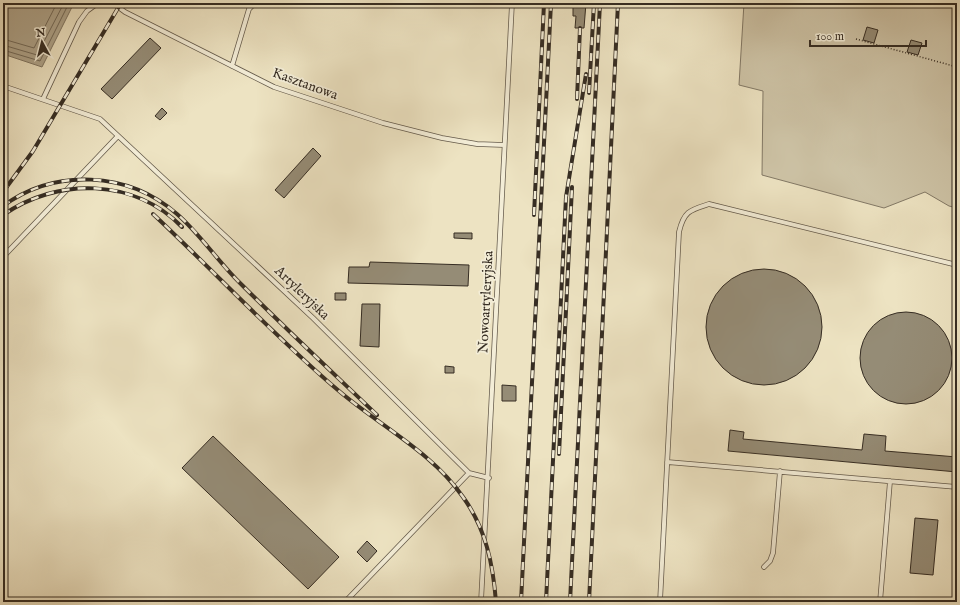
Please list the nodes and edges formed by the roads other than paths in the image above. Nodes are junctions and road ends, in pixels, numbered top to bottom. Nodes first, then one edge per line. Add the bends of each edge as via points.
1 (98, 3) edge
2 (113, 3) edge
3 (255, 3) edge
4 (512, 3) edge
5 (232, 66) junction
6 (3, 86) edge
7 (43, 99) junction
8 (118, 136) junction
9 (504, 145) junction
10 (3, 257) edge
11 (957, 264) edge
12 (667, 462) junction
13 (780, 471) junction
14 (469, 473) junction
15 (489, 478) junction
16 (890, 481) junction
17 (957, 487) edge
18 (764, 567) dead end
19 (345, 602) edge
20 (481, 602) edge
21 (660, 602) edge
22 (880, 602) edge

1 - 7 lane via 94,4 78,22
2 - 5 lane, Kasztanowa via 125,12
3 - 5 lane via 249,9
4 - 9 lane, Nowoartyleryjska
5 - 9 lane, Kasztanowa via 274,87 383,123 442,138 477,144
6 - 7 lane
7 - 8 lane, Artyleryjska via 100,119
8 - 10 lane
8 - 14 lane, Artyleryjska via 313,318
9 - 15 lane, Nowoartyleryjska
11 - 12 lane via 709,204 692,209 682,218 679,232
12 - 13 lane
12 - 21 lane
13 - 16 lane
13 - 18 lane via 773,553
14 - 15 lane
14 - 19 lane
15 - 20 lane, Nowoartyleryjska
16 - 17 lane
16 - 22 lane

